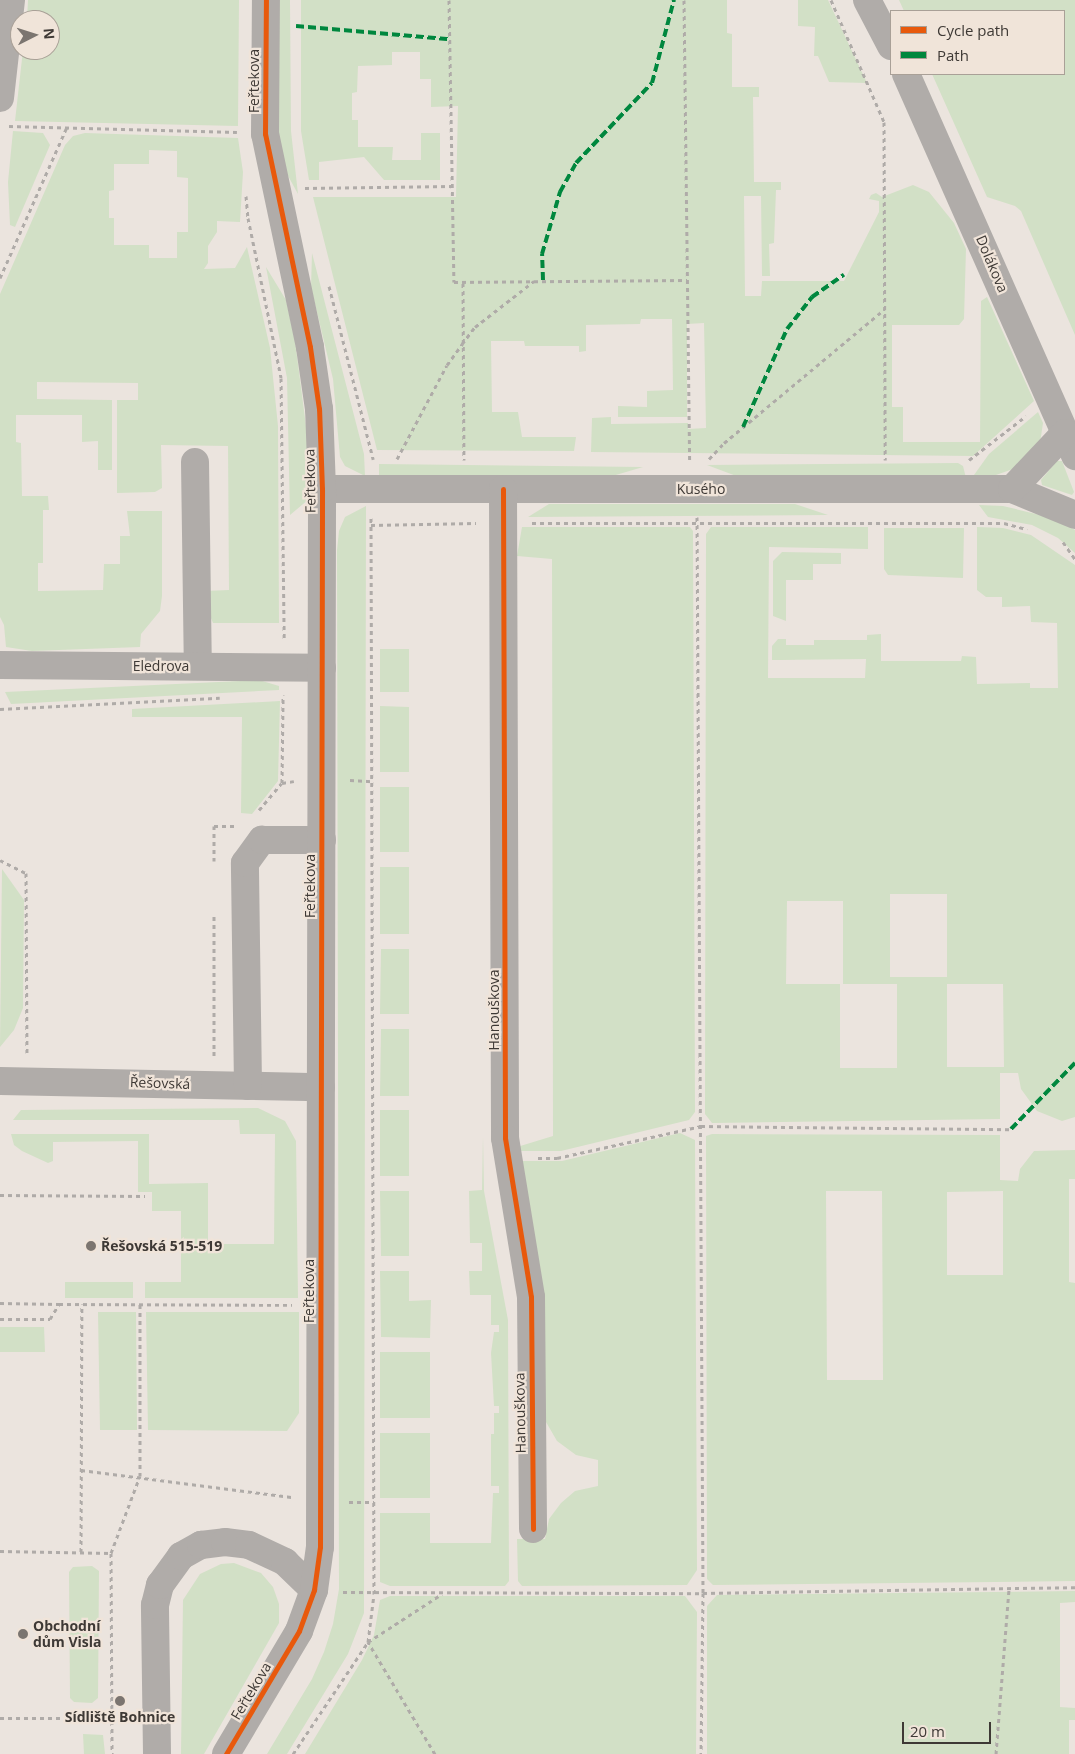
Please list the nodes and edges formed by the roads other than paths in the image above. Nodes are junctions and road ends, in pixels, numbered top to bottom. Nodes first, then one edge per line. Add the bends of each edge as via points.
1 (11, 0) edge
2 (266, 0) edge
3 (867, 0) edge
4 (890, 44) edge
5 (906, 75) edge
6 (0, 98) edge
7 (1070, 444) edge
8 (195, 462) dead end
9 (322, 489) junction
10 (503, 489) junction
11 (1012, 489) junction
12 (1075, 515) edge
13 (0, 665) edge
14 (198, 666) junction
15 (322, 668) junction
16 (322, 840) junction
17 (0, 1081) edge
18 (248, 1086) junction
19 (321, 1087) junction
20 (533, 1529) dead end
21 (314, 1590) junction
22 (157, 1754) edge
23 (226, 1754) edge

1 - 6 street
2 - 9 street, Feřtekova via 265,134 310,347 319,409
3 - 4 street
5 - 7 street, Dolákova
7 - 11 street
8 - 14 street
9 - 10 street, Kusého
9 - 15 street, Feřtekova
10 - 11 street, Kusého
10 - 20 street, Hanouškova via 505,1138 530,1297
11 - 12 street, Kusého
13 - 14 street, Eledrova
14 - 15 street, Eledrova
15 - 16 street, Feřtekova
16 - 18 street via 262,840 245,863
16 - 19 street, Feřtekova
17 - 18 street, Řešovská
18 - 19 street, Řešovská
19 - 21 street, Feřtekova via 320,1547
21 - 22 street via 285,1562 249,1545 225,1542 201,1545 181,1556 156,1594
21 - 23 street, Feřtekova via 299,1631

